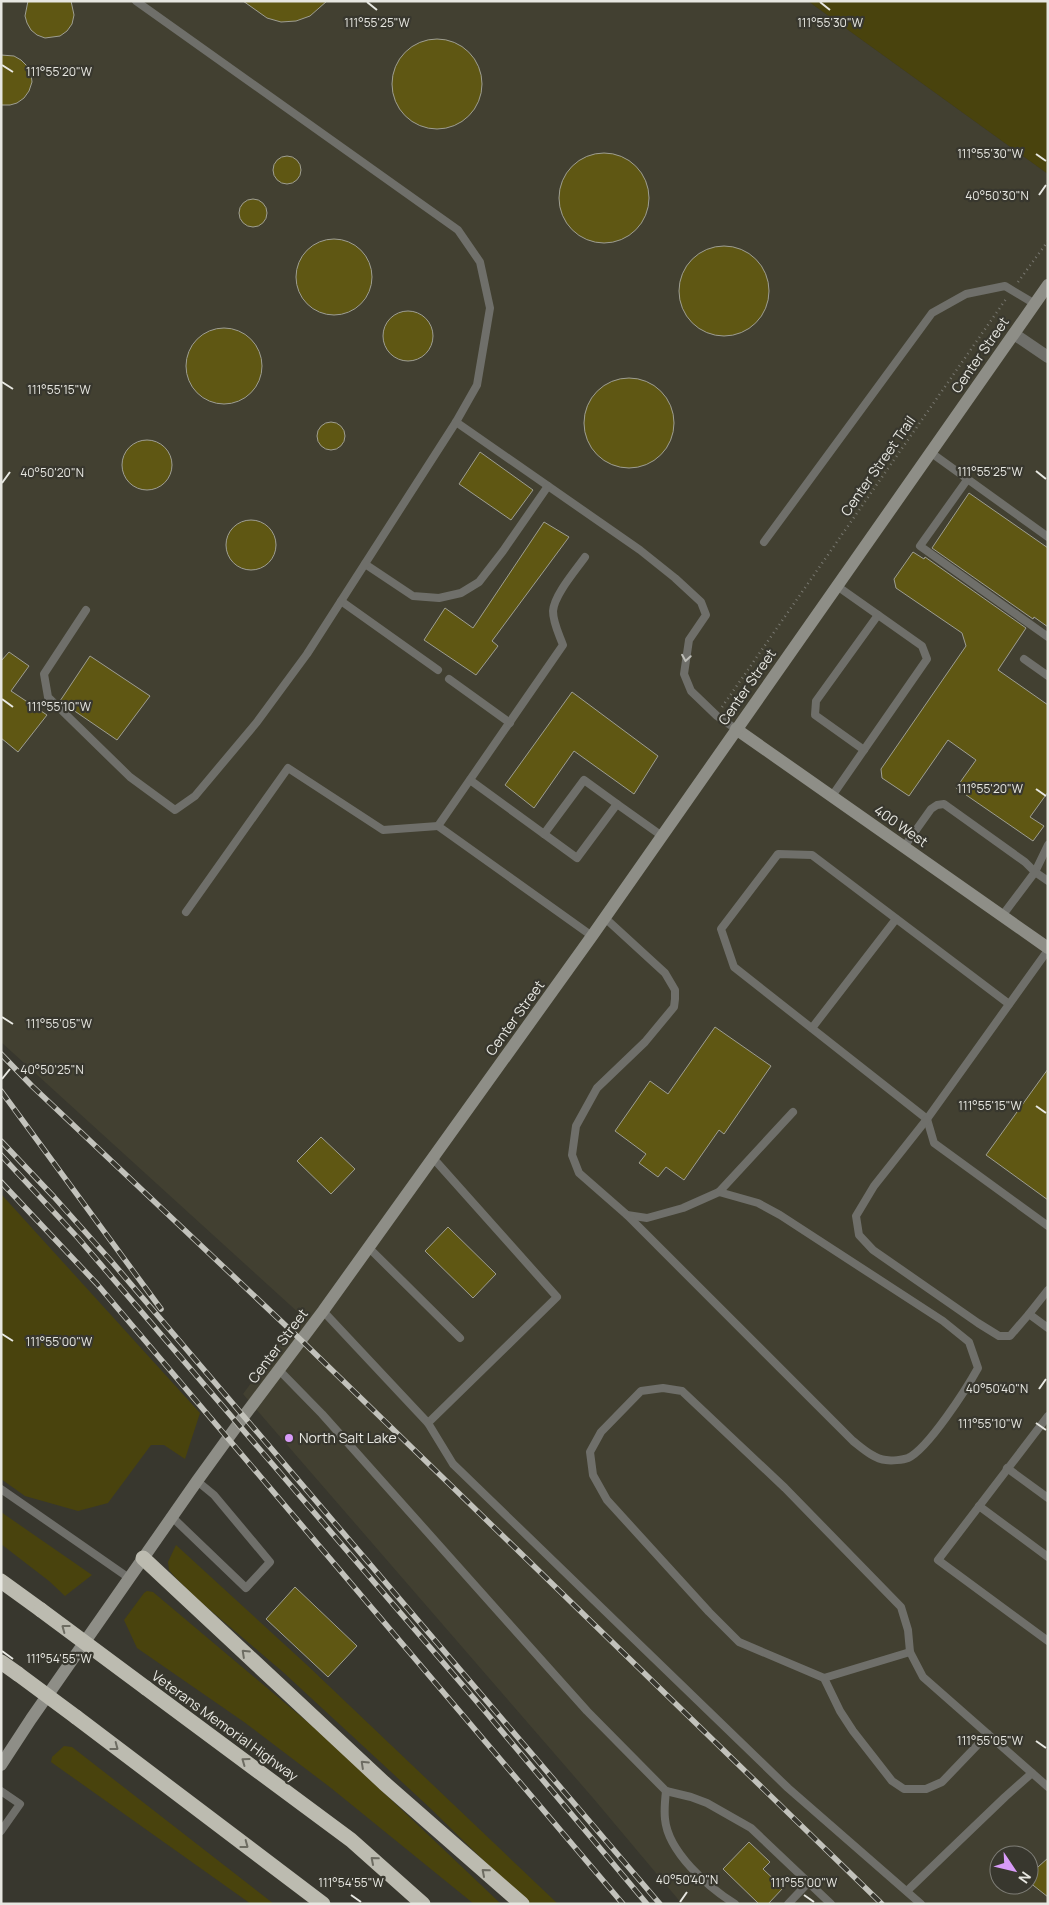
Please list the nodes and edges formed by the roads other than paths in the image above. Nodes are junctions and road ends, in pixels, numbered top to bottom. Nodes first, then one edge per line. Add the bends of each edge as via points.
1 (136, 1) edge
2 (1048, 285) edge
3 (1035, 304) junction
4 (1014, 334) junction
5 (1048, 357) edge
6 (456, 422) junction
7 (930, 452) junction
8 (967, 480) junction
9 (548, 486) junction
10 (1048, 537) edge
11 (764, 542) dead end
12 (585, 557) dead end
13 (365, 564) junction
14 (837, 586) junction
15 (341, 601) junction
16 (86, 610) dead end
17 (878, 615) junction
18 (1048, 637) edge
19 (1024, 659) dead end
20 (438, 670) dead end
21 (1048, 676) edge
22 (449, 679) dead end
23 (510, 723) junction
24 (736, 729) junction
25 (864, 750) junction
26 (470, 780) junction
27 (832, 796) junction
28 (617, 804) junction
29 (438, 826) junction
30 (544, 834) junction
31 (662, 836) junction
32 (1048, 845) edge
33 (904, 848) junction
34 (1035, 872) junction
35 (1048, 881) edge
36 (186, 912) dead end
37 (1002, 916) junction
38 (605, 918) junction
39 (896, 919) junction
40 (592, 936) junction
41 (1048, 949) edge
42 (1010, 1004) junction
43 (812, 1028) junction
44 (792, 1112) dead end
45 (927, 1119) junction
46 (433, 1158) junction
47 (719, 1192) junction
48 (627, 1215) junction
49 (1048, 1226) edge
50 (369, 1248) junction
51 (1048, 1290) edge
52 (323, 1311) junction
53 (1030, 1314) junction
54 (1048, 1328) edge
55 (460, 1338) dead end
56 (278, 1369) junction
57 (1048, 1416) edge
58 (428, 1423) junction
59 (1007, 1468) junction
60 (197, 1481) junction
61 (1, 1490) edge
62 (1048, 1498) edge
63 (979, 1506) junction
64 (172, 1517) junction
65 (1048, 1556) edge
66 (143, 1558) junction
67 (129, 1578) junction
68 (1, 1581) edge
69 (1048, 1641) edge
70 (910, 1652) junction
71 (1, 1662) edge
72 (1, 1667) edge
73 (18, 1674) junction
74 (824, 1678) junction
75 (988, 1734) junction
76 (3, 1760) edge
77 (1032, 1773) junction
78 (1048, 1787) edge
79 (1, 1790) edge
80 (666, 1792) junction
81 (1, 1831) edge
82 (808, 1883) junction
83 (907, 1891) junction
84 (323, 1904) edge
85 (424, 1904) edge
86 (522, 1904) edge
87 (735, 1904) edge
88 (788, 1904) edge
89 (831, 1904) edge
90 (921, 1904) edge

1 - 6 lane via 458,230 480,262 490,308 477,385
2 - 3 main road, Center Street
3 - 4 main road, Center Street
3 - 11 lane via 1005,286 966,294 932,313
4 - 5 street
4 - 7 main road, Center Street
6 - 9 lane
6 - 13 lane
7 - 8 lane
7 - 14 main road, Center Street
8 - 10 lane
8 - 18 lane via 920,546
9 - 13 lane via 479,582 461,593 439,598 413,596
9 -> 24 lane via 640,550 701,602 706,615 689,640 684,674 692,691 717,716
12 - 23 lane via 556,598 553,610 563,645
13 - 15 lane
14 - 17 lane
14 - 24 main road, Center Street
15 - 16 lane via 257,722 195,796 175,810 130,777 48,697 44,674
15 - 20 lane
17 - 25 lane via 922,646 927,659
17 - 25 lane via 816,701 815,715
19 - 21 lane
22 - 23 lane
23 - 26 lane
24 - 27 main road, 400 West
24 - 31 main road, Center Street
25 - 27 lane
26 - 29 lane
26 - 30 lane
27 - 33 main road, 400 West
28 - 30 lane via 584,780
28 - 30 lane via 578,858
28 - 31 lane
29 - 36 lane via 383,830 288,768
29 - 40 lane
31 - 38 main road, Center Street
32 - 34 lane
33 - 34 lane via 931,809 944,804
33 - 37 main road, 400 West
34 - 35 lane
34 - 37 lane
37 - 41 main road, 400 West
38 - 40 main road, Center Street
38 - 48 lane via 665,973 675,990 674,1008 645,1042 597,1088 576,1126 572,1155 579,1172
39 - 42 lane
39 - 43 lane
39 - 43 lane via 812,856 778,854 721,929 734,967
40 - 46 main road, Center Street
41 - 42 lane
42 - 45 lane
43 - 45 lane
44 - 47 lane
45 - 49 lane via 934,1143
45 - 53 lane via 874,1186 856,1216 859,1235 873,1250 999,1336 1010,1336
46 - 50 main road, Center Street
46 - 58 lane via 556,1297
47 - 48 lane via 683,1208 647,1218
47 - 48 lane via 758,1203 780,1216 969,1342 978,1368 968,1387 924,1446 908,1458 885,1460 867,1452
50 - 52 main road, Center Street
50 - 55 lane
51 - 53 lane
52 - 56 main road, Center Street
52 - 58 lane
53 - 54 lane
56 - 60 main road, Center Street
56 - 80 lane via 587,1711
57 - 59 lane
58 - 83 lane via 453,1464 788,1788
59 - 62 lane
59 - 63 lane
60 - 64 main road, Center Street
60 - 64 lane via 214,1495 270,1562 246,1588
61 - 67 lane
63 - 65 lane
63 - 69 lane via 938,1560
64 - 66 main road, Center Street
66 - 67 main road, Center Street
86 -> 66 highway via 384,1783
67 - 76 main road, Center Street
85 -> 68 highway, Veterans Memorial Highway, bridge via 351,1840
70 - 74 lane
70 - 74 lane via 901,1607 785,1488 682,1391 663,1388 641,1391 601,1432 590,1452 593,1476 607,1500 708,1612 740,1642
70 - 75 lane via 923,1677
71 - 73 highway
72 - 73 highway
73 -> 84 highway, bridge
74 - 75 lane via 853,1731 892,1781 904,1789 926,1788 942,1782
75 - 77 lane
77 - 78 lane
77 - 83 lane
79 - 81 lane via 20,1804
80 - 82 lane via 707,1803 751,1828
80 - 87 lane via 665,1819 669,1836 691,1868
82 - 88 lane
82 - 89 lane
83 - 90 lane

